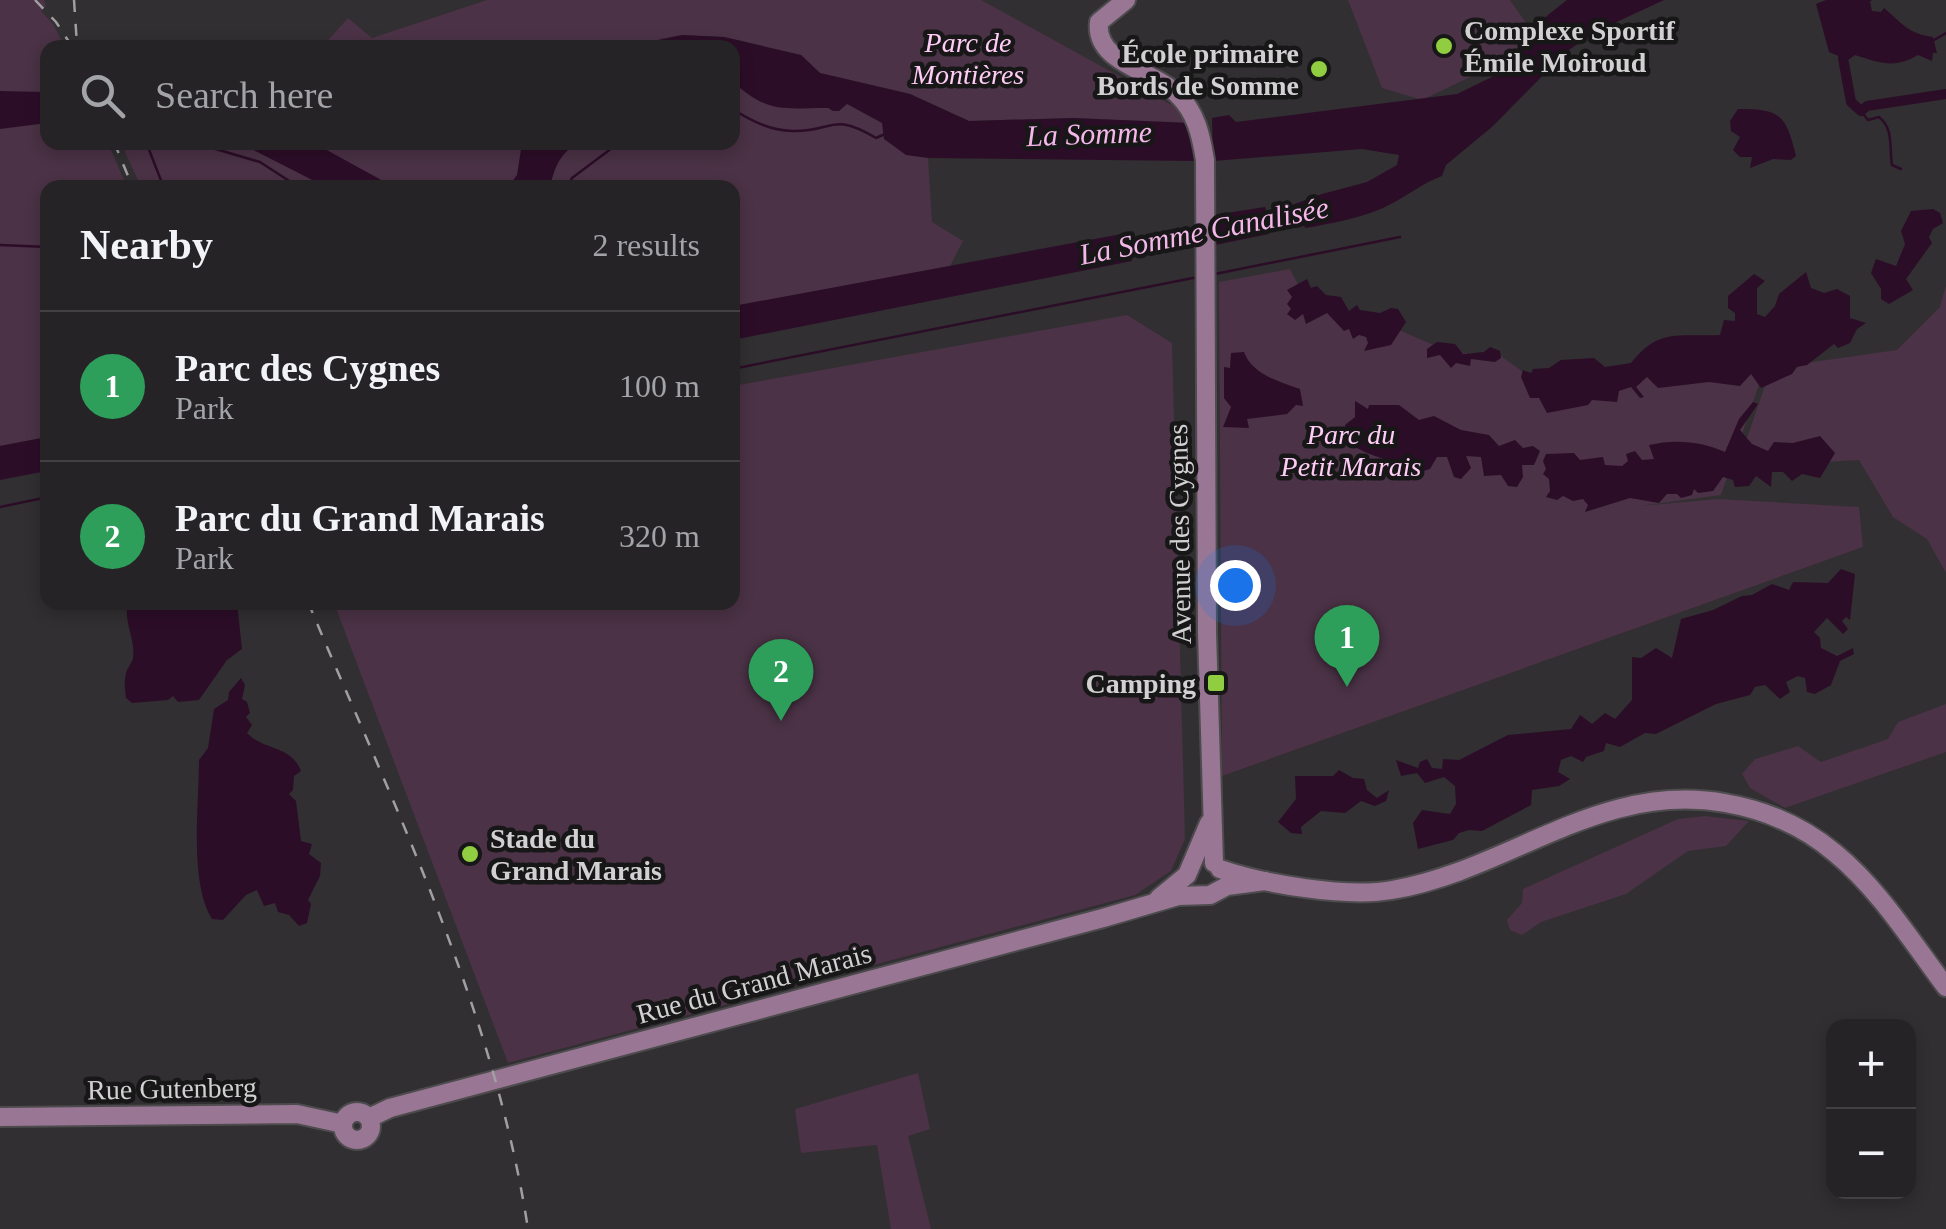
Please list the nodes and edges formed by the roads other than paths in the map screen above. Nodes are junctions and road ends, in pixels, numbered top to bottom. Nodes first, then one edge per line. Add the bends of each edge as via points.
1 (1126, 0) edge
2 (1211, 818) junction
3 (1217, 866) junction
4 (1190, 870) junction
5 (1265, 881) junction
6 (1218, 890) junction
7 (1196, 893) junction
8 (1154, 902) junction
9 (1946, 987) edge
10 (0, 1117) edge
11 (344, 1124) joint

1 - 2 street, Avenue des Cygnes via 1105,14 1098,32 1108,52 1174,90 1197,123 1205,160
2 - 3 street, Avenue des Cygnes
2 - 4 street, Avenue des Cygnes
3 - 4 street via 1206,860
3 - 5 street
3 - 6 street
4 - 7 street
4 - 8 street, Rue du Grand Marais
5 - 6 street
5 - 9 street via 1375,892 1425,882 1615,807 1660,799 1714,801 1762,812 1833,851
6 - 7 street
7 - 8 street, Rue du Grand Marais
8 - 11 street, Rue du Grand Marais via 368,1118 352,1113
10 - 11 street, Rue Gutenberg via 297,1114

